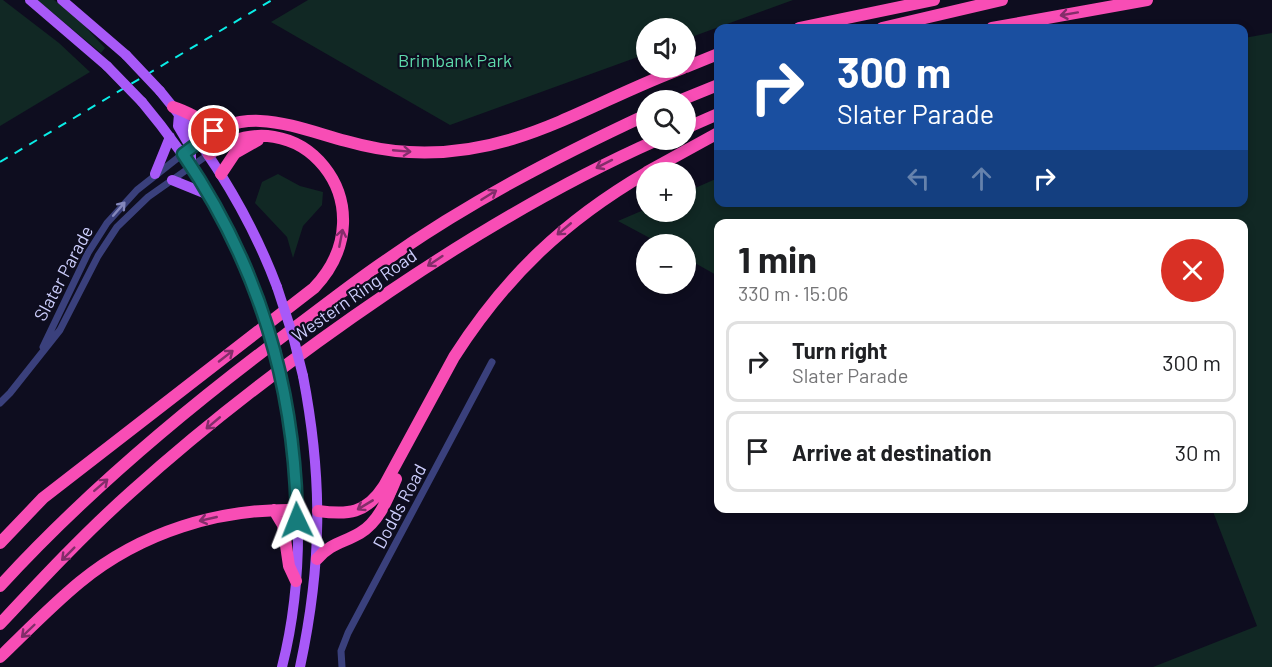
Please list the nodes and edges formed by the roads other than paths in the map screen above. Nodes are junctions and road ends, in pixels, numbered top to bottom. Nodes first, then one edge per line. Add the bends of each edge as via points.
1 (30, 0) edge
2 (62, 0) edge
3 (934, 0) edge
4 (1002, 0) edge
5 (1147, 0) edge
6 (818, 24) edge
7 (899, 24) edge
8 (1014, 24) edge
9 (714, 56) edge
10 (696, 62) edge
11 (658, 78) edge
12 (714, 87) edge
13 (696, 94) edge
14 (176, 110) junction
15 (714, 116) edge
16 (636, 120) edge
17 (696, 124) edge
18 (221, 128) junction
19 (714, 135) edge
20 (170, 137) junction
21 (264, 137) junction
22 (191, 148) junction
23 (636, 149) edge
24 (208, 154) junction
25 (667, 162) edge
26 (191, 166) junction
27 (155, 174) junction
28 (221, 174) junction
29 (636, 179) edge
30 (172, 180) junction
31 (209, 195) junction
32 (41, 352) junction
33 (492, 362) dead end
34 (0, 403) edge
35 (428, 404) junction
36 (274, 510) junction
37 (297, 510) junction
38 (318, 511) junction
39 (0, 543) edge
40 (317, 559) junction
41 (296, 581) junction
42 (0, 585) edge
43 (0, 624) edge
44 (0, 657) edge
45 (282, 667) edge
46 (300, 667) edge
47 (342, 667) edge

1 - 20 main road, bridge via 107,66
2 - 14 main road, bridge via 126,55
3 - 6 highway
4 - 7 highway
5 -> 8 highway
9 - 10 highway
18 -> 11 highway via 241,121 272,122 385,150 455,152 524,136
12 - 13 highway
14 - 18 highway
14 - 22 main road
15 - 17 highway
42 -> 16 highway, Western Ring Road via 71,512 153,439 386,260 499,189
18 - 22 highway
19 - 25 highway
20 - 22 main road
20 - 27 main road
21 - 24 highway via 239,139
21 - 28 highway via 235,153
39 -> 21 highway via 43,498 314,288 326,274 343,232 336,184 320,161 303,148
22 - 24 main road
22 - 26 main road
22 - 27 street, Slater Parade
23 -> 43 highway, Western Ring Road via 492,225 327,334 131,492
24 - 26 street, Slater Parade
24 - 28 main road
26 - 30 street, Slater Parade
26 - 31 main road
32 -> 27 street, Slater Parade via 94,241 121,206
28 - 38 main road, bridge via 252,230 293,336 313,433
29 -> 35 highway via 579,216 521,270 466,338
30 - 31 main road
30 - 32 street, Slater Parade via 148,196 117,227 60,330
31 - 37 main road, bridge via 232,235 276,350 294,449
32 - 34 street, Slater Parade
33 - 47 street, Dodds Road via 345,638
35 -> 38 highway via 371,503 348,513
35 - 40 highway via 375,520 362,532 327,548
36 - 37 highway
36 - 41 highway via 283,525 289,566
36 -> 44 highway via 200,521 130,548 80,582
37 - 38 main road
37 - 41 main road
38 - 40 main road
40 - 46 main road
41 - 45 main road

